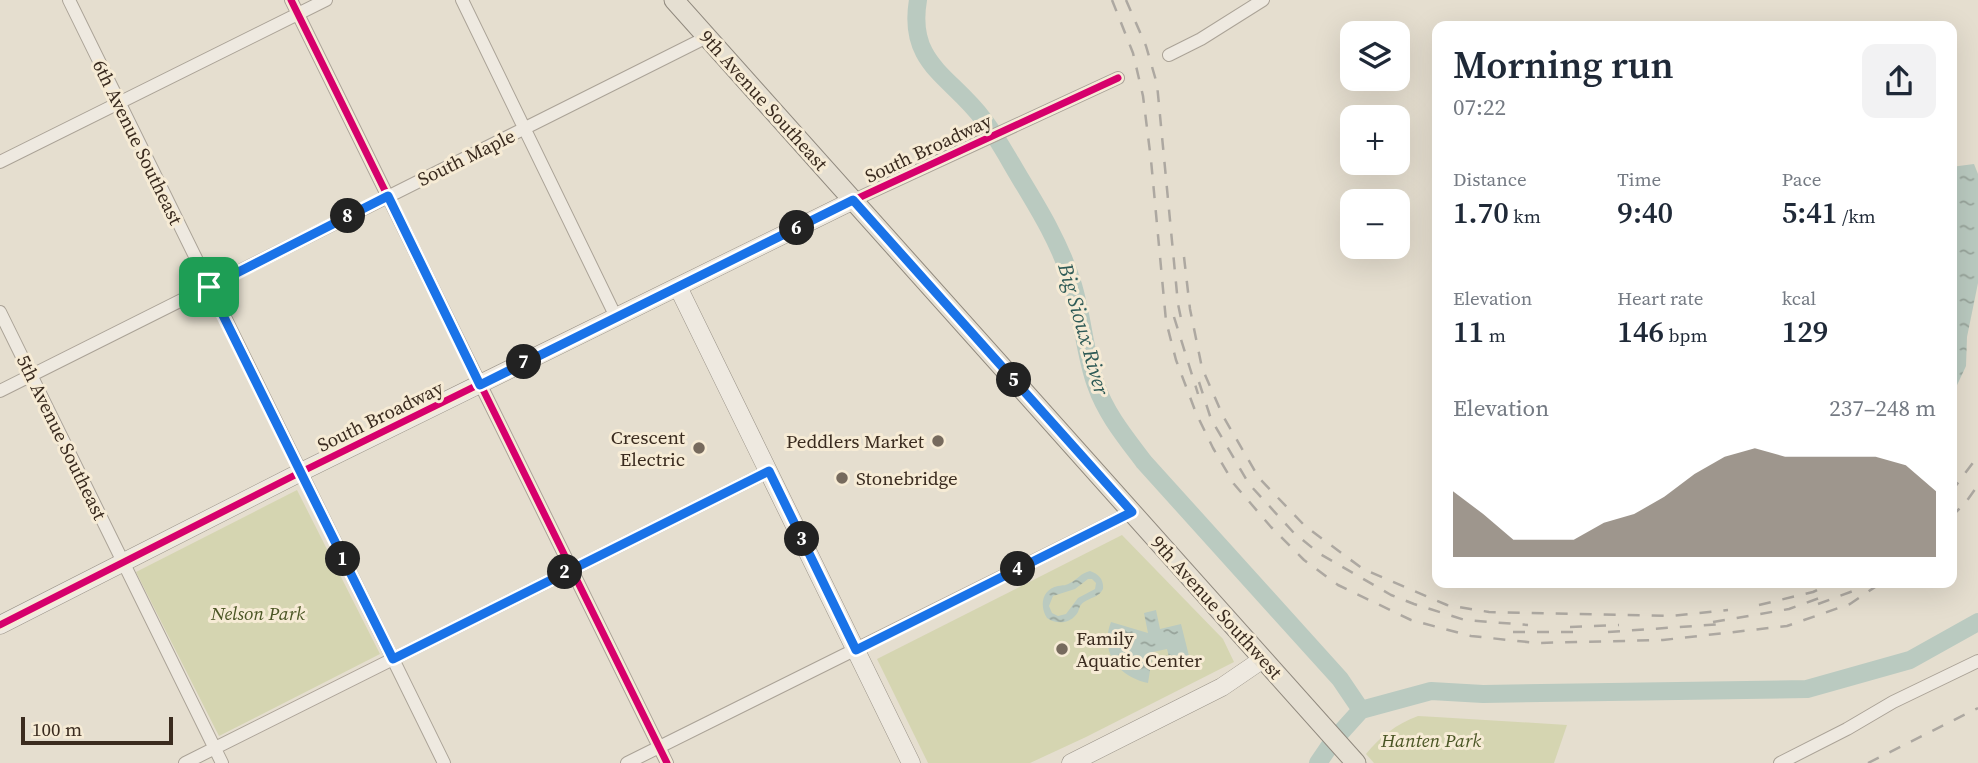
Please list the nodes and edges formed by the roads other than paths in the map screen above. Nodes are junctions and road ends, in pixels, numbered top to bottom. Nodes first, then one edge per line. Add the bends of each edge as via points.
1 (69, 0) edge
2 (291, 0) edge
3 (326, 0) edge
4 (463, 0) edge
5 (674, 0) edge
6 (1263, 0) edge
7 (298, 14) junction
8 (707, 37) junction
9 (1169, 55) dead end
10 (1118, 78) dead end
11 (120, 103) junction
12 (525, 128) junction
13 (0, 162) edge
14 (388, 196) junction
15 (853, 200) junction
16 (209, 287) junction
17 (678, 287) junction
18 (0, 312) edge
19 (617, 317) junction
20 (31, 375) junction
21 (480, 385) junction
22 (0, 391) edge
23 (769, 471) junction
24 (301, 472) junction
25 (1132, 512) junction
26 (123, 563) junction
27 (571, 569) junction
28 (0, 625) edge
29 (856, 650) junction
30 (393, 659) junction
31 (1263, 659) junction
32 (1978, 661) edge
33 (659, 747) junction
34 (214, 748) junction
35 (185, 763) edge
36 (222, 763) edge
37 (444, 763) edge
38 (627, 763) edge
39 (667, 763) edge
40 (911, 763) edge
41 (1072, 763) edge
42 (1356, 763) edge
43 (1780, 763) edge

1 - 11 street, 6th Avenue Southeast
2 - 7 street
3 - 7 street
4 - 12 street
5 - 8 main road, 9th Avenue Southeast
6 - 9 street
7 - 11 street
7 - 14 street
8 - 12 street, South Maple
8 - 15 main road, 9th Avenue Southeast
10 - 15 street, South Broadway
11 - 13 street
11 - 16 street, 6th Avenue Southeast
12 - 14 street, South Maple
12 - 19 street
14 - 16 street, South Maple
14 - 21 street
15 - 17 street, South Broadway
15 - 25 main road, 9th Avenue Southwest
16 - 20 street, South Maple
16 - 24 street, 6th Avenue Southeast
17 - 19 street, South Broadway
17 - 23 street
18 - 20 street, 5th Avenue Southeast
19 - 21 street, South Broadway
20 - 22 street, South Maple
20 - 26 street, 5th Avenue Southeast
21 - 24 street, South Broadway
21 - 27 street
23 - 27 street
23 - 29 street
24 - 26 street, South Broadway
24 - 30 street, 6th Avenue Southeast
25 - 29 street
25 - 31 main road, 9th Avenue Southwest
26 - 28 street, South Broadway
26 - 34 street, 5th Avenue Southeast
27 - 30 street
27 - 33 street
29 - 33 street
29 - 40 street
30 - 34 street
30 - 37 street, 6th Avenue Southeast
31 - 41 street via 1222,687
31 - 42 main road, 9th Avenue Southwest
32 - 43 street
33 - 38 street
33 - 39 street
34 - 35 street
34 - 36 street, 5th Avenue Southeast

